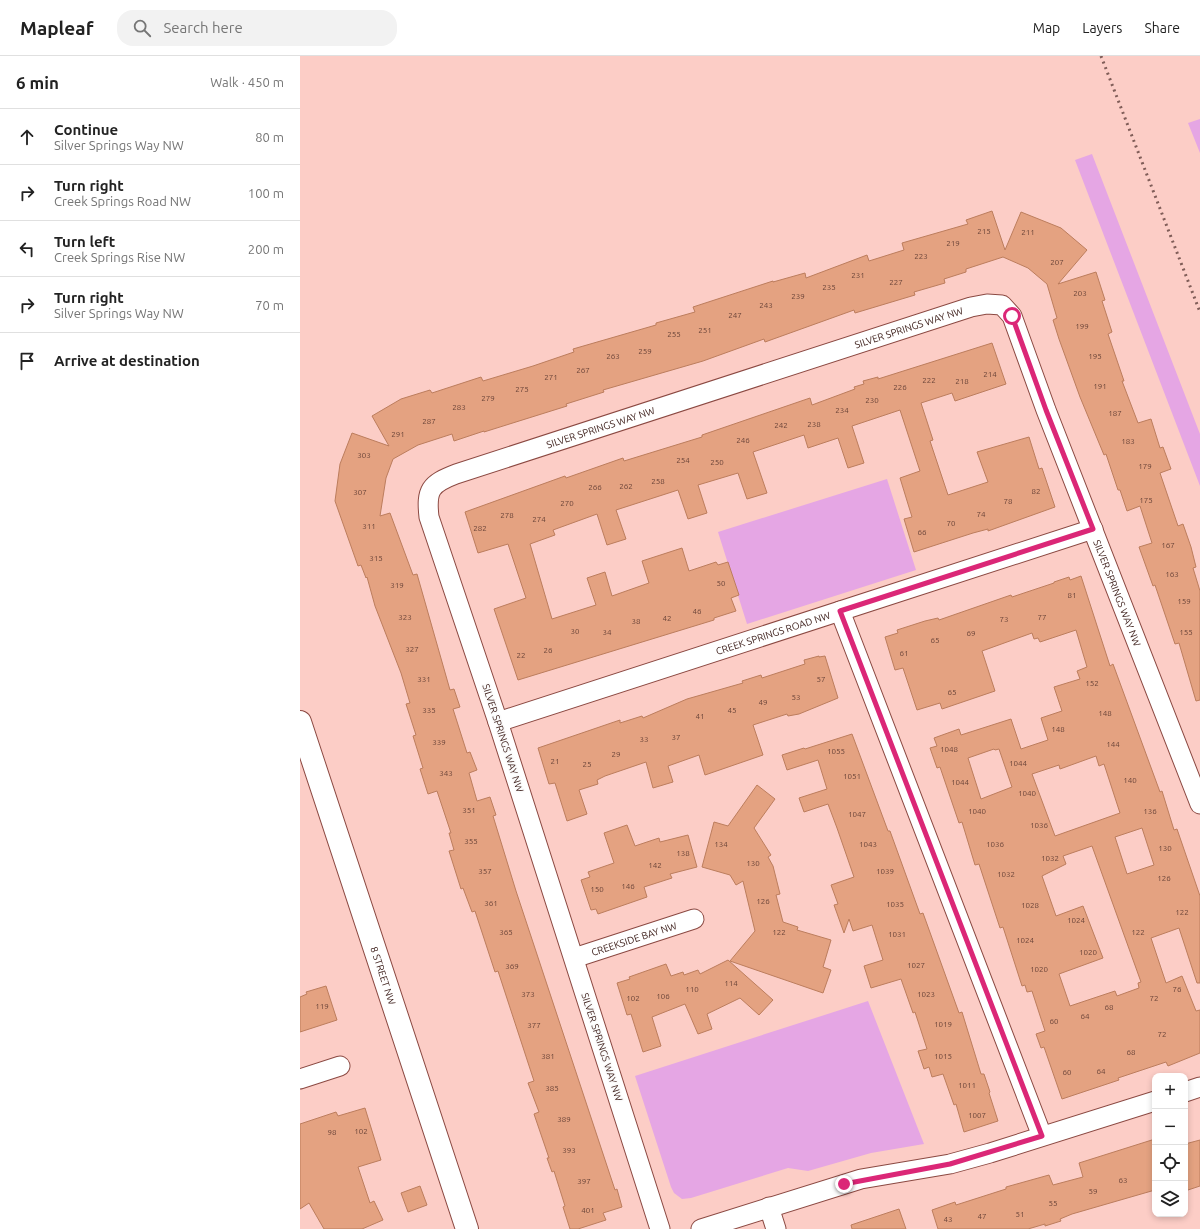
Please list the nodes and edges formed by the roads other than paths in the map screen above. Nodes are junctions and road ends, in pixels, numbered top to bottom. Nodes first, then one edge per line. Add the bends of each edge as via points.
1 (1093, 529) junction
2 (840, 611) junction
3 (300, 722) edge
4 (498, 722) junction
5 (1200, 804) edge
6 (694, 919) dead end
7 (574, 958) junction
8 (340, 1066) dead end
9 (300, 1079) edge
10 (1200, 1087) edge
11 (1188, 1091) edge
12 (1152, 1102) edge
13 (1042, 1136) junction
14 (769, 1207) junction
15 (467, 1229) edge
16 (660, 1229) edge
17 (701, 1229) edge
18 (776, 1229) edge

1 - 2 street, CREEK SPRINGS ROAD NW
1 - 4 street, SILVER SPRINGS WAY NW via 1012,316 1002,305 971,307 443,479 429,490 429,517
1 - 5 street, SILVER SPRINGS WAY NW
2 - 4 street, CREEK SPRINGS ROAD NW
2 - 13 street
3 - 15 street, 8 STREET NW
4 - 7 street, SILVER SPRINGS WAY NW
6 - 7 street, CREEKSIDE BAY NW
7 - 16 street, SILVER SPRINGS WAY NW
8 - 9 street
10 - 11 street
12 - 13 street
13 - 14 street via 950,1164 855,1181
14 - 17 street
14 - 18 street

